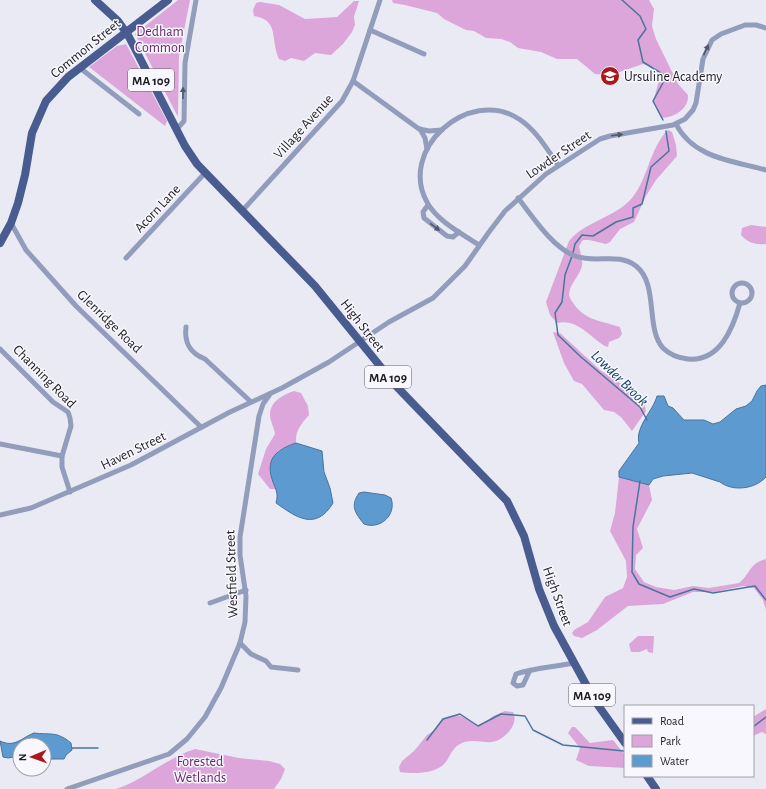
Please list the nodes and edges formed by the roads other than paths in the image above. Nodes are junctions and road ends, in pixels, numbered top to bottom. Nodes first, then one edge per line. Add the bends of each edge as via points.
1 (95, 0) edge
2 (168, 0) edge
3 (196, 0) edge
4 (380, 0) edge
5 (766, 28) edge
6 (370, 30) junction
7 (126, 32) junction
8 (424, 54) dead end
9 (80, 68) junction
10 (352, 81) junction
11 (139, 114) dead end
12 (676, 124) junction
13 (177, 129) junction
14 (420, 129) junction
15 (442, 130) junction
16 (427, 149) junction
17 (558, 165) junction
18 (766, 170) edge
19 (205, 173) junction
20 (518, 198) junction
21 (428, 205) junction
22 (242, 211) junction
23 (11, 223) junction
24 (459, 232) junction
25 (0, 243) edge
26 (479, 245) junction
27 (126, 258) dead end
28 (740, 303) dead end
29 (186, 327) dead end
30 (360, 341) junction
31 (0, 349) edge
32 (271, 393) junction
33 (250, 402) junction
34 (202, 427) junction
35 (0, 444) edge
36 (62, 456) junction
37 (70, 492) junction
38 (0, 515) edge
39 (246, 590) junction
40 (210, 603) dead end
41 (240, 643) junction
42 (574, 663) junction
43 (298, 670) dead end
44 (530, 670) dead end
45 (624, 742) edge
46 (649, 777) edge
47 (67, 789) edge
48 (656, 789) edge

1 - 7 main road, MA 109
2 - 7 main road, Common Street
13 -> 3 street via 184,121 185,62
4 - 6 street, Village Avenue
12 -> 5 street, Lowder Street via 688,116 695,107 703,59 712,40 745,25
6 - 8 street
6 - 10 street, Village Avenue
7 - 9 main road, Common Street
7 - 13 main road, MA 109
9 - 11 street
9 - 23 main road, Common Street via 52,93 36,118 25,176
10 - 14 street
10 - 22 street, Village Avenue via 347,94 336,109
17 -> 12 street, Lowder Street via 589,145 610,136
12 - 18 street via 686,140 700,151
13 - 19 main road, High Street / MA 109 via 192,158
14 - 15 street
14 - 16 street
15 - 16 street
15 - 17 street via 457,118 472,112 503,112 519,119 533,131
16 - 21 street via 419,177
17 - 20 street, Lowder Street
19 - 22 main road, High Street / MA 109
19 - 27 street, Acorn Lane
20 - 26 street, Lowder Street
20 - 28 street via 557,245 573,255 622,259 642,272 647,284 658,340 674,357 695,360 717,351
21 - 24 street via 441,219
21 -> 24 street via 423,212 424,218 448,236 453,237
22 - 30 main road, High Street / MA 109 via 315,286
23 - 25 main road, Common Street
23 - 34 street, Glenridge Road via 26,250 76,306
24 - 26 street
26 - 30 street, Lowder Street via 465,266 437,296
29 - 33 street via 185,337 188,346 197,355 205,358
30 - 32 street via 329,362
30 - 42 main road, High Street / MA 109 via 397,387 510,506 524,536 548,614
31 - 36 street, Channing Road via 53,402 68,412 71,426
32 - 33 street, Haven Street
32 - 39 street, Westfield Street via 263,404 259,416 241,524 240,551
33 - 34 street, Haven Street
34 - 37 street, Haven Street via 131,466
35 - 36 street
36 - 37 street, Channing Road via 62,467
37 - 38 street, Haven Street via 31,508
39 - 40 street
39 - 41 street, Westfield Street via 247,611
41 - 43 street via 271,667
41 - 47 street, Westfield Street via 211,708 177,748 155,760
42 - 44 street
42 - 45 main road, High Street / MA 109 via 601,710
46 - 48 main road

